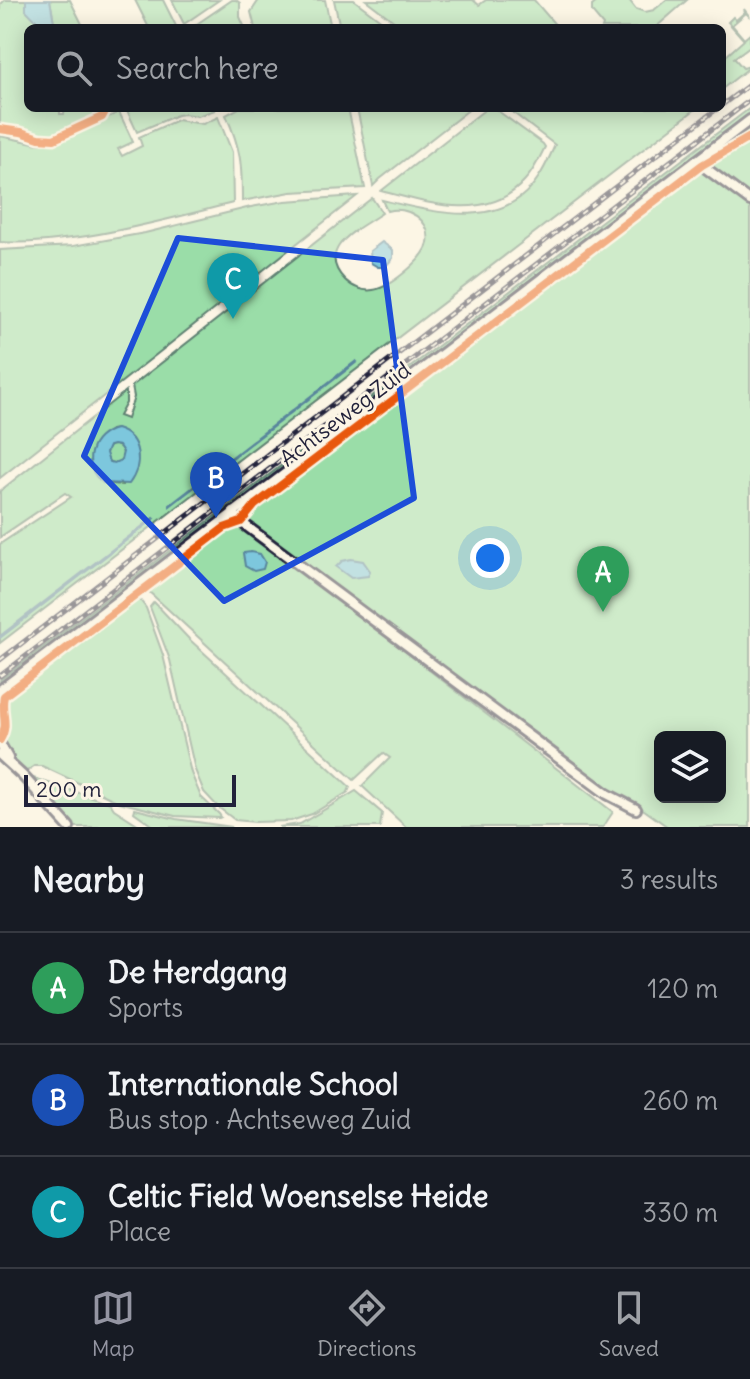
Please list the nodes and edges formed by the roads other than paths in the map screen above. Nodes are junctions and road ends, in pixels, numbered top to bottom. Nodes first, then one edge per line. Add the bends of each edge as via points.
1 (750, 120) edge
2 (696, 161) junction
3 (750, 201) edge
4 (233, 512) junction
5 (1, 690) edge
6 (0, 744) edge
7 (0, 755) edge
8 (10, 763) junction
9 (636, 809) dead end
10 (69, 827) edge

1 - 2 street, Achtseweg Zuid
2 - 3 street
2 - 4 street, Achtseweg Zuid
4 - 5 street, Achtseweg Zuid
4 - 9 street via 607,794
6 - 8 street
7 - 8 street
8 - 10 street

